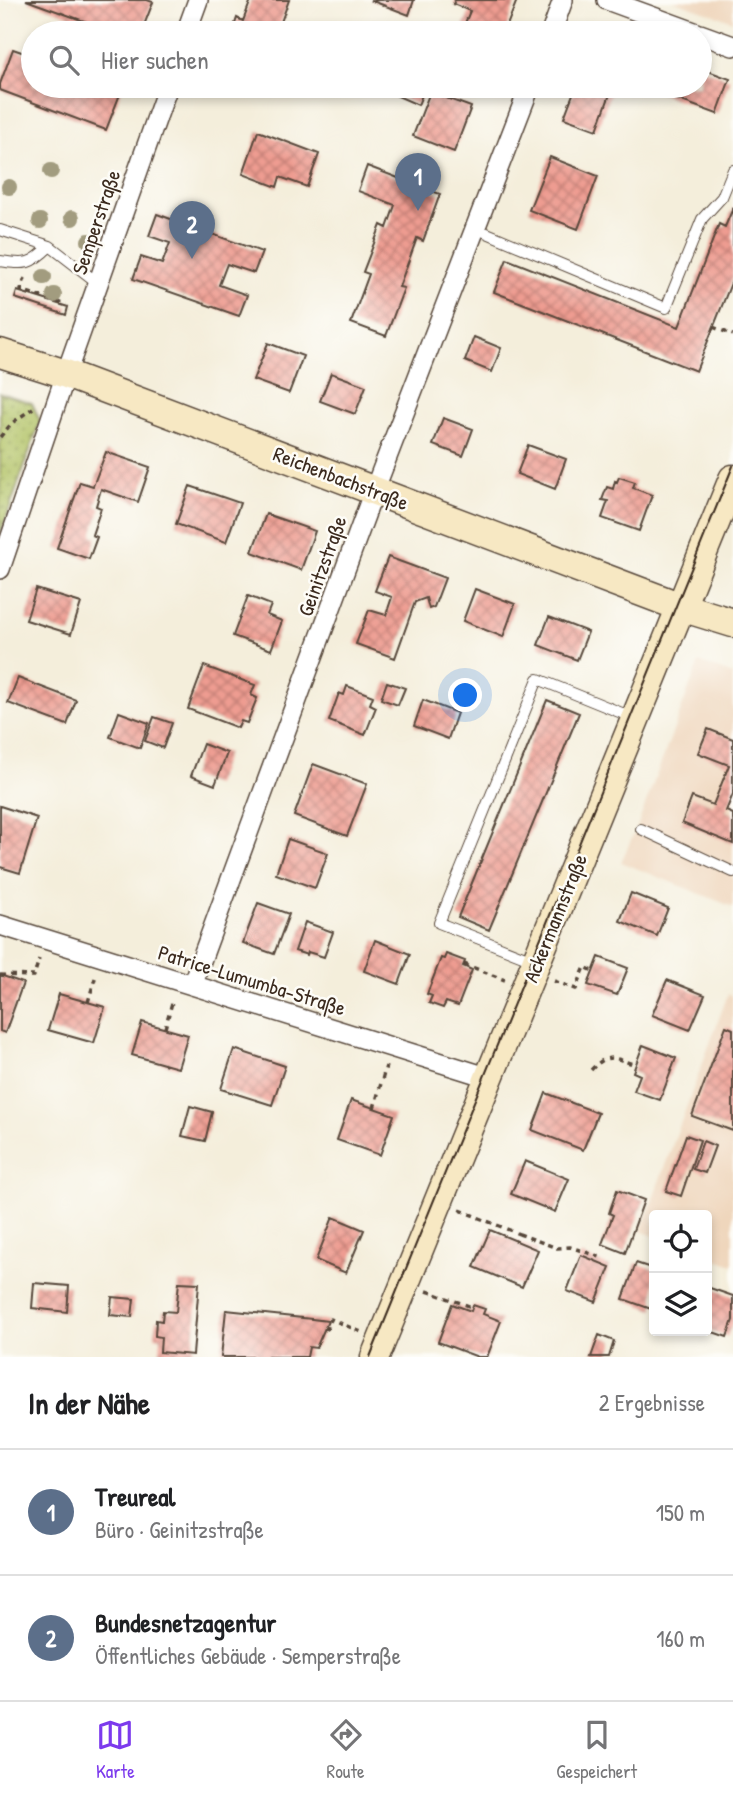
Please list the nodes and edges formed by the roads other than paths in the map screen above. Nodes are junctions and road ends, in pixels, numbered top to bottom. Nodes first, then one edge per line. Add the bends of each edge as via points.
1 (198, 0) edge
2 (564, 0) edge
3 (607, 0) edge
4 (190, 21) edge
5 (556, 21) edge
6 (664, 21) edge
7 (712, 39) edge
8 (733, 46) edge
9 (164, 98) edge
10 (525, 98) edge
11 (733, 170) edge
12 (475, 228) junction
13 (0, 230) edge
14 (50, 246) junction
15 (0, 261) edge
16 (98, 283) junction
17 (0, 353) edge
18 (66, 374) junction
19 (733, 479) edge
20 (374, 491) junction
21 (0, 569) edge
22 (681, 607) junction
23 (731, 624) edge
24 (636, 719) junction
25 (641, 829) dead end
26 (733, 872) edge
27 (0, 925) edge
28 (532, 975) junction
29 (185, 982) junction
30 (490, 1078) junction
31 (379, 1349) edge

1 - 4 street
2 - 5 street
3 - 6 street
7 - 8 street
9 - 16 street, Semperstraße
10 - 12 street, Geinitzstraße
11 - 12 lane via 722,197 702,219 666,308
12 - 20 street, Geinitzstraße
13 - 14 lane
14 - 15 lane via 30,263
14 - 16 lane
16 - 18 street, Semperstraße
17 - 18 street, Reichenbachstraße
18 - 20 street, Reichenbachstraße
18 - 21 street, Semperstraße
19 - 22 street, Ackermannstraße
20 - 22 street, Reichenbachstraße
20 - 29 street, Geinitzstraße
22 - 23 street, Reichenbachstraße
22 - 24 street, Ackermannstraße
24 - 28 street, Ackermannstraße
24 - 28 lane via 538,679 439,923
25 - 26 lane
27 - 29 street, Patrice-Lumumba-Straße
28 - 30 street, Ackermannstraße
29 - 30 street, Patrice-Lumumba-Straße
30 - 31 street, Ackermannstraße

